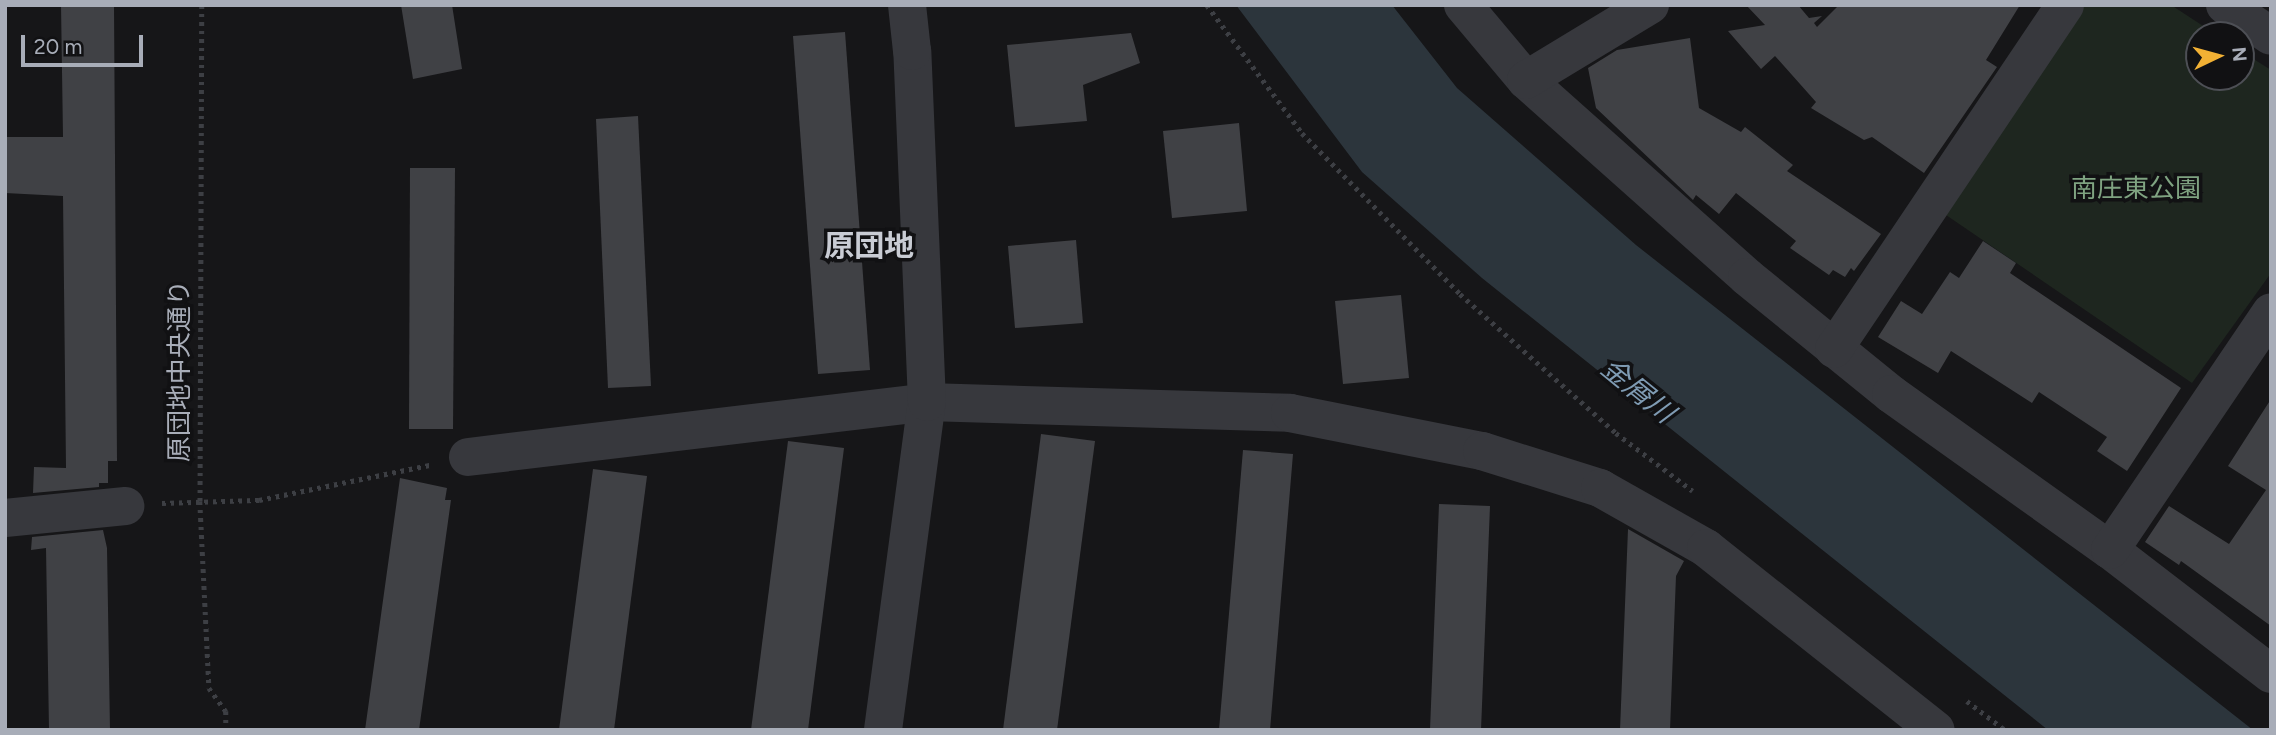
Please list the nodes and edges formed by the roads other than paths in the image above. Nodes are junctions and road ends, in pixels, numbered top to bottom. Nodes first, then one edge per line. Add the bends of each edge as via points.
1 (906, 5) edge
2 (1463, 5) edge
3 (1650, 5) edge
4 (2064, 5) edge
5 (2224, 5) edge
6 (2271, 36) edge
7 (1526, 80) junction
8 (2271, 312) edge
9 (1835, 349) junction
10 (927, 402) junction
11 (468, 457) road end
12 (125, 506) road end
13 (5, 518) edge
14 (2110, 550) junction
15 (2271, 674) edge
16 (883, 730) edge
17 (1936, 730) edge

1 - 10 street via 912,51
2 - 7 street
3 - 7 street
4 - 9 street
5 - 6 street
7 - 9 street
8 - 14 street
9 - 14 street
10 - 11 street
10 - 16 street
10 - 17 street via 1290,413 1482,451 1600,488 1706,548
12 - 13 street
14 - 15 street

